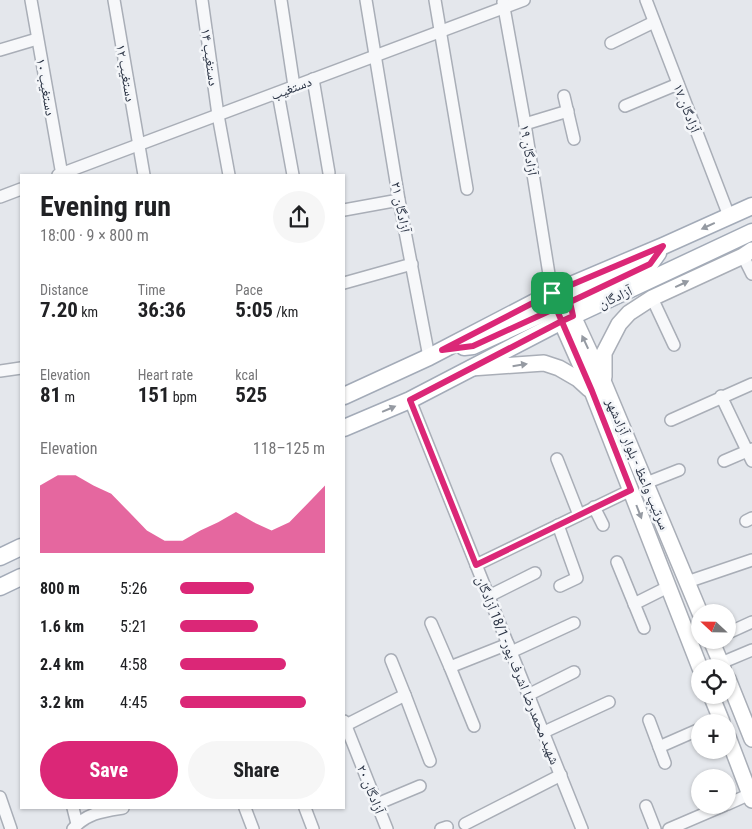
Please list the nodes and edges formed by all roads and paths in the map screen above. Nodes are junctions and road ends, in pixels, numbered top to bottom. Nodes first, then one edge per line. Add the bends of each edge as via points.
1 (31, 0) edge
2 (114, 0) edge
3 (202, 0) edge
4 (281, 0) edge
5 (366, 0) edge
6 (434, 0) edge
7 (524, 0) edge
8 (647, 0) edge
9 (503, 4) edge
10 (654, 22) junction
11 (439, 32) junction
12 (38, 39) junction
13 (611, 43) dead end
14 (0, 50) edge
15 (376, 56) junction
16 (313, 79) junction
17 (678, 84) junction
18 (294, 86) junction
19 (278, 92) junction
20 (564, 96) dead end
21 (625, 106) dead end
22 (568, 111) junction
23 (218, 115) junction
24 (525, 124) junction
25 (574, 139) dead end
26 (138, 145) junction
27 (329, 173) dead end
28 (61, 174) edge
29 (64, 174) edge
30 (144, 174) edge
31 (230, 174) edge
32 (293, 174) edge
33 (20, 189) edge
34 (467, 189) dead end
35 (0, 197) edge
36 (399, 200) junction
37 (752, 206) edge
38 (345, 210) edge
39 (729, 216) junction
40 (752, 232) edge
41 (748, 253) edge
42 (412, 264) junction
43 (752, 274) edge
44 (345, 283) edge
45 (652, 298) junction
46 (562, 308) junction
47 (674, 345) dead end
48 (435, 354) junction
49 (20, 368) edge
50 (471, 368) junction
51 (0, 371) edge
52 (752, 384) edge
53 (598, 386) junction
54 (345, 396) edge
55 (721, 396) junction
56 (410, 400) junction
57 (671, 420) dead end
58 (345, 428) edge
59 (750, 454) edge
60 (555, 459) dead end
61 (724, 462) dead end
62 (679, 470) dead end
63 (646, 483) junction
64 (631, 490) junction
65 (594, 507) junction
66 (579, 514) junction
67 (558, 525) junction
68 (603, 525) dead end
69 (20, 547) edge
70 (0, 557) edge
71 (752, 560) edge
72 (617, 562) dead end
73 (476, 565) junction
74 (535, 573) dead end
75 (20, 577) edge
76 (687, 582) junction
77 (0, 586) edge
78 (560, 586) dead end
79 (668, 586) junction
80 (488, 596) junction
81 (634, 604) junction
82 (696, 604) edge
83 (752, 622) edge
84 (431, 623) dead end
85 (574, 623) dead end
86 (644, 628) dead end
87 (736, 629) edge
88 (509, 648) junction
89 (752, 650) edge
90 (696, 659) edge
91 (734, 659) edge
92 (391, 660) dead end
93 (450, 667) junction
94 (574, 672) dead end
95 (528, 694) junction
96 (405, 695) junction
97 (736, 699) edge
98 (609, 702) dead end
99 (649, 720) dead end
100 (345, 724) edge
101 (345, 726) edge
102 (474, 726) dead end
103 (544, 732) junction
104 (691, 733) edge
105 (752, 739) edge
106 (659, 747) junction
107 (736, 758) edge
108 (430, 761) dead end
109 (665, 763) dead end
110 (560, 775) junction
111 (420, 786) dead end
112 (0, 797) edge
113 (751, 797) edge
114 (736, 801) edge
115 (377, 804) junction
116 (646, 806) dead end
117 (73, 809) edge
118 (116, 809) edge
119 (245, 809) edge
120 (305, 809) edge
121 (703, 814) edge
122 (465, 824) dead end
123 (75, 826) edge
124 (11, 829) edge
125 (253, 829) edge
126 (313, 829) edge
127 (387, 829) edge
128 (582, 829) edge
129 (655, 829) edge
130 (669, 829) edge

1 - 12 street, دستغیب ۱۰
2 - 26 street, دستغیب ۱۲
3 - 23 street, دستغیب ۱۴
4 - 18 street
5 - 15 street, ۲۱ آزادگان
6 - 11 street
7 - 9 street, دستغیب
8 - 10 street, ۱۷ آزادگان
9 - 11 street, دستغیب
9 - 24 street, ۱۹ آزادگان
10 - 13 street
10 - 17 street, ۱۷ آزادگان
11 - 15 street, دستغیب
11 - 34 street
12 - 14 street
12 - 28 street, دستغیب ۱۰
15 - 16 street, دستغیب
15 - 36 street, ۲۱ آزادگان
16 - 18 street, دستغیب
16 - 27 street
17 - 21 street
17 - 39 street, ۱۷ آزادگان
18 - 19 street, دستغیب
19 - 23 street, دستغیب
19 - 32 street
20 - 22 street
22 - 24 street
22 - 25 street
23 - 26 street, دستغیب
23 - 31 street, دستغیب ۱۴
24 - 46 street, ۱۹ آزادگان
26 - 29 street, دستغیب
26 - 30 street, دستغیب ۱۲
33 - 35 street
36 - 38 street
36 - 42 street, ۲۱ آزادگان
37 - 39 main road, آزادگان
39 -> 46 main road, آزادگان via 663,246
40 - 46 main road, آزادگان
41 - 43 street
45 -> 41 main road
42 - 44 street
42 - 48 street, ۲۱ آزادگان
45 - 47 street
45 - 53 main road via 619,324 604,353
46 - 48 main road, آزادگان
46 - 50 main road, آزادگان
46 - 53 main road, سرتیپ واعظ - بلوار آزادشهر
48 - 54 main road, آزادگان
49 - 51 street
50 -> 53 main road via 544,363
50 - 56 main road, آزادگان
52 - 55 street
53 - 63 main road, سرتیپ واعظ - بلوار آزادشهر
53 - 64 main road, سرتیپ واعظ - بلوار آزادشهر
55 - 57 street
55 - 59 street
58 -> 56 main road, آزادگان
56 - 73 street, شهید محمدرضا اشرف پور- 18/1 آزادگان
59 - 61 street
60 - 66 street
62 - 63 street
63 - 76 main road, سرتیپ واعظ - بلوار آزادشهر
64 - 65 street
64 -> 79 main road, سرتیپ واعظ - بلوار آزادشهر
65 - 66 street
65 - 68 street
66 - 67 street
67 - 73 street
67 - 78 street via 577,578
69 - 70 main road
71 - 76 street
72 - 81 street
73 - 80 street, شهید محمدرضا اشرف پور- 18/1 آزادگان
74 - 80 street
75 - 77 main road
76 - 82 main road, سرتیپ واعظ - بلوار آزادشهر
79 - 81 street
79 - 90 main road, سرتیپ واعظ - بلوار آزادشهر
80 - 88 street, شهید محمدرضا اشرف پور- 18/1 آزادگان
81 - 86 street
83 - 87 street
84 - 93 street
85 - 88 street
88 - 93 street
88 - 95 street, شهید محمدرضا اشرف پور- 18/1 آزادگان
89 - 91 street
92 - 96 street
93 - 102 street
94 - 95 street
95 - 103 street, شهید محمدرضا اشرف پور- 18/1 آزادگان
96 - 100 street
96 - 108 street
97 - 105 main road
98 - 103 street
99 - 106 street
101 - 115 street, ۲۰ آزادگان
103 - 110 street, شهید محمدرضا اشرف پور- 18/1 آزادگان
104 - 106 street
106 - 109 street
107 - 113 main road
110 - 122 street
110 - 128 street, شهید محمدرضا اشرف پور- 18/1 آزادگان
111 - 115 street
112 - 124 street
113 - 114 street
115 - 127 street, ۲۰ آزادگان
116 - 129 street
117 - 123 street
118 - 123 street via 97,812
119 - 125 street
120 - 126 street
121 - 130 street

